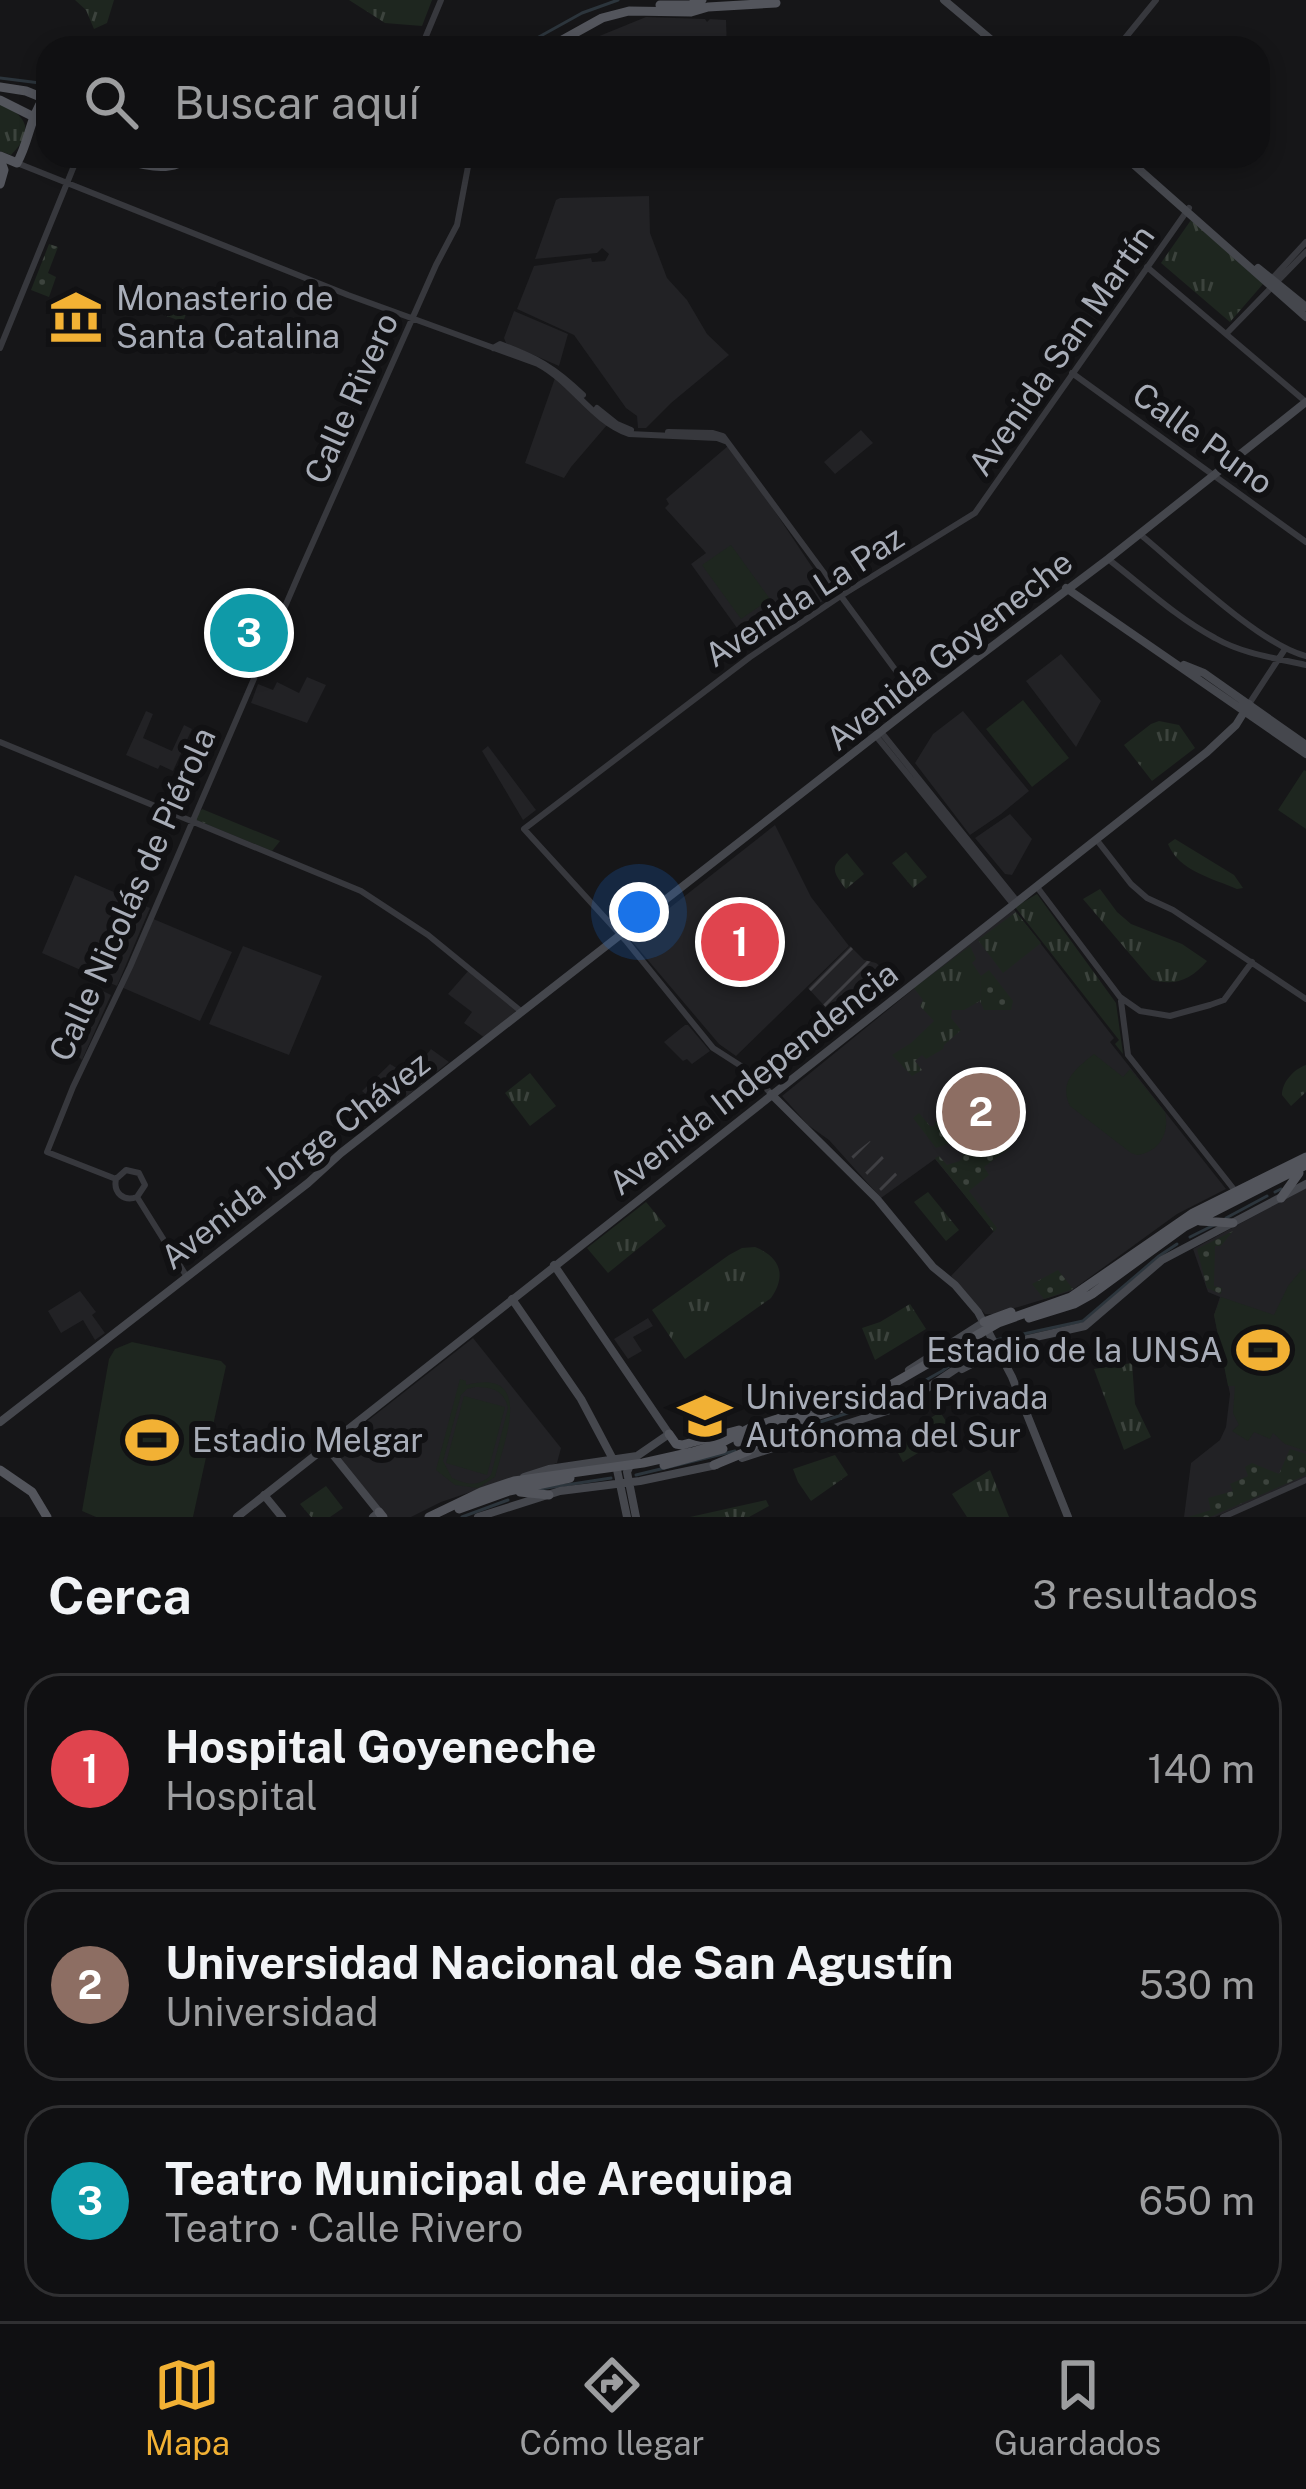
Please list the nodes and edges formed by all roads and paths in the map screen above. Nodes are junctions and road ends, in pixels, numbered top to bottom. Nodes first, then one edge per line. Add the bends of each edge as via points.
1 (947, 0) edge
2 (1156, 0) edge
3 (704, 3) edge
4 (776, 3) edge
5 (440, 4) edge
6 (426, 36) edge
7 (558, 36) edge
8 (570, 36) edge
9 (989, 36) edge
10 (1127, 36) edge
11 (0, 87) edge
12 (36, 96) edge
13 (0, 100) edge
14 (20, 107) junction
15 (36, 113) edge
16 (34, 116) junction
17 (30, 133) junction
18 (0, 158) edge
19 (17, 163) junction
20 (73, 168) edge
21 (468, 168) edge
22 (1141, 168) edge
23 (6, 178) edge
24 (67, 184) junction
25 (1188, 210) junction
26 (1306, 242) edge
27 (1306, 251) edge
28 (1147, 267) junction
29 (1272, 285) junction
30 (1306, 308) edge
31 (1306, 317) edge
32 (412, 319) junction
33 (1226, 334) junction
34 (0, 348) edge
35 (1072, 373) junction
36 (1306, 402) edge
37 (1212, 475) junction
38 (970, 518) joint
39 (1138, 533) junction
40 (1306, 542) edge
41 (1108, 559) junction
42 (1066, 588) junction
43 (839, 597) junction
44 (1285, 649) junction
45 (263, 656) joint
46 (1306, 656) edge
47 (1279, 659) junction
48 (1180, 662) junction
49 (1306, 665) edge
50 (919, 702) junction
51 (1248, 707) junction
52 (879, 734) junction
53 (0, 742) edge
54 (1302, 747) edge
55 (191, 822) junction
56 (1096, 839) junction
57 (1036, 886) junction
58 (1015, 902) junction
59 (620, 936) junction
60 (1252, 962) junction
61 (1120, 997) junction
62 (1306, 999) edge
63 (522, 1012) junction
64 (772, 1094) junction
65 (1306, 1161) edge
66 (116, 1179) junction
67 (1306, 1184) edge
68 (1236, 1192) junction
69 (137, 1197) junction
70 (1281, 1198) junction
71 (1195, 1221) junction
72 (1233, 1223) junction
73 (554, 1265) junction
74 (187, 1277) junction
75 (1079, 1293) junction
76 (512, 1299) junction
77 (982, 1324) junction
78 (1041, 1336) junction
79 (996, 1351) junction
80 (950, 1373) junction
81 (1012, 1377) junction
82 (1017, 1393) junction
83 (840, 1400) junction
84 (0, 1422) edge
85 (750, 1428) junction
86 (773, 1429) junction
87 (669, 1434) junction
88 (326, 1446) junction
89 (633, 1460) junction
90 (614, 1463) junction
91 (714, 1465) junction
92 (0, 1470) edge
93 (1306, 1480) edge
94 (624, 1482) junction
95 (512, 1486) junction
96 (481, 1492) junction
97 (265, 1495) junction
98 (549, 1495) junction
99 (378, 1515) edge
100 (47, 1517) edge
101 (237, 1517) edge
102 (282, 1517) edge
103 (418, 1517) edge
104 (429, 1517) edge
105 (442, 1517) edge
106 (478, 1517) edge
107 (631, 1517) edge
108 (1068, 1517) edge
109 (1223, 1517) edge

1 - 9 main road
2 - 10 street
3 - 4 main road
3 - 7 main road via 637,4
3 - 8 main road via 691,12 602,18
5 - 6 street
11 - 12 main road
13 - 14 main road
14 - 16 main road
14 - 17 main road
15 - 16 main road
16 - 17 main road
17 - 19 main road
18 - 19 main road
18 - 23 main road
19 - 24 street
20 - 24 street
21 - 32 street, Calle Rivero via 457,226
22 - 25 main road
24 - 32 street
24 - 34 street
25 - 28 street, Avenida San Martín
25 - 29 main road
26 - 29 street
27 - 29 street
28 - 33 street
28 - 35 street, Avenida San Martín
29 - 30 main road
29 - 31 main road
29 - 33 street
32 - 43 street via 553,370 620,430 725,441
32 - 45 street, Calle Rivero
33 - 36 street
35 - 37 street, Calle Puno
35 - 38 street, Avenida San Martín
36 - 37 main road, Avenida Goyeneche
37 - 39 main road, Avenida Goyeneche
37 - 40 street, Calle Puno
38 - 43 street, Avenida La Paz
39 - 41 main road, Avenida Goyeneche
39 - 44 street
41 - 42 main road, Avenida Goyeneche
41 - 47 street via 1216,639
42 - 48 main road
42 - 50 main road, Avenida Goyeneche
43 - 50 street
43 - 59 street, Avenida La Paz via 525,827
44 - 46 street
44 - 47 street, Avenida Independencia
45 - 55 street, Calle Nicolás de Piérola
47 - 49 street
47 - 51 street, Avenida Independencia
48 - 51 main road
48 - 51 main road
50 - 52 main road, Avenida Goyeneche
51 - 54 main road
51 - 56 main road, Avenida Independencia via 1227,735
52 - 58 street
52 - 59 main road, Avenida Goyeneche
53 - 55 street
55 - 63 street via 362,891
55 - 66 street, Calle Nicolás de Piérola via 47,1152
56 - 57 main road, Avenida Independencia
56 - 60 street via 1147,898
57 - 58 main road, Avenida Independencia
57 - 61 street
58 - 64 main road, Avenida Independencia
59 - 63 main road, Avenida Jorge Chávez
59 - 64 street via 713,1048
60 - 61 street via 1224,1000 1196,1011 1159,1016
60 - 62 street
61 - 68 street via 1128,1055
63 - 74 main road, Avenida Jorge Chávez
64 - 73 main road, Avenida Independencia
64 - 77 main road via 877,1198
65 - 68 main road
65 - 70 main road
65 - 71 main road
66 - 69 street via 121,1196
66 - 69 street via 126,1170 139,1173 145,1185
67 - 70 main road
68 - 75 main road via 1180,1220
69 - 74 street
70 - 72 main road
71 - 72 main road
71 - 86 main road via 1074,1304 1000,1328 884,1395
72 - 78 main road via 1162,1260 1092,1322
73 - 76 main road, Avenida Independencia
73 - 87 main road
74 - 84 main road, Avenida Jorge Chávez
75 - 77 main road
75 - 83 main road via 998,1323 893,1385
76 - 88 main road, Avenida Independencia
76 - 90 main road
77 - 79 main road
77 - 83 main road via 897,1377
78 - 80 main road via 994,1345
78 - 81 main road via 1006,1351
79 - 80 main road
79 - 81 main road
79 - 82 main road
80 - 91 main road via 888,1411
81 - 82 main road
82 - 108 main road
83 - 85 main road
85 - 87 main road via 682,1445
85 - 95 main road via 655,1460
86 - 91 main road
86 - 95 main road via 678,1462
87 - 89 main road
88 - 97 main road, Avenida Independencia
88 - 99 main road
89 - 90 main road
89 - 94 main road
90 - 94 main road
90 - 95 main road via 537,1472
91 - 94 main road
92 - 100 main road via 32,1492
93 - 109 street
94 - 98 main road
94 - 107 main road
95 - 96 main road
95 - 98 main road
95 - 105 main road
96 - 103 main road
96 - 104 main road
97 - 101 main road, Avenida Independencia
97 - 102 main road
98 - 106 main road

